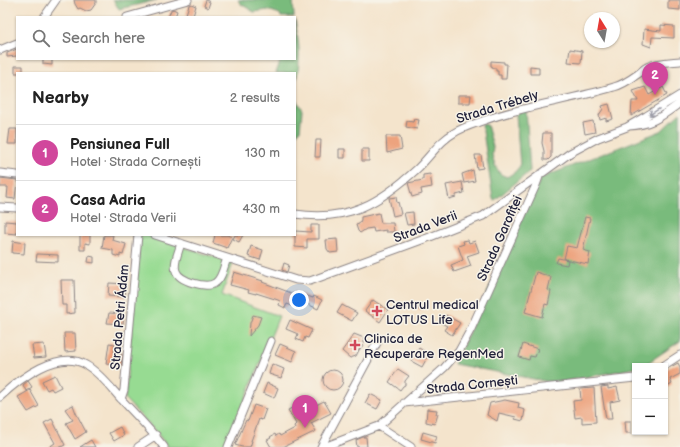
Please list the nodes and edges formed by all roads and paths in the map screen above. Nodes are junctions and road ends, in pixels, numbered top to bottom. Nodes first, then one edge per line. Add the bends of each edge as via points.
1 (56, 0) edge
2 (188, 0) edge
3 (45, 16) edge
4 (131, 16) edge
5 (16, 43) edge
6 (0, 50) edge
7 (680, 61) edge
8 (680, 95) edge
9 (680, 103) edge
10 (627, 127) junction
11 (0, 173) edge
12 (540, 174) junction
13 (16, 175) edge
14 (0, 207) edge
15 (16, 208) edge
16 (296, 214) edge
17 (138, 236) edge
18 (158, 236) edge
19 (181, 243) junction
20 (227, 258) junction
21 (271, 341) dead end
22 (378, 341) dead end
23 (680, 355) edge
24 (668, 363) edge
25 (632, 378) edge
26 (0, 397) edge
27 (121, 400) junction
28 (404, 403) junction
29 (379, 426) junction
30 (156, 435) junction
31 (138, 447) edge
32 (164, 447) edge
33 (228, 447) edge
34 (322, 447) edge
35 (411, 447) edge

1 - 3 street
2 - 4 street
5 - 6 street
7 - 16 street, Strada Trébely via 646,67 616,86 566,100 530,106 459,130 446,137 417,168 379,200 356,210 331,216 311,217
8 -> 10 street, Strada Verii
9 - 10 street via 656,120 642,126
10 - 12 street, Strada Verii via 570,153
11 - 13 street
12 - 20 street, Strada Verii via 483,216 310,281 296,280
12 - 28 street, Strada Garofiței via 459,351 444,368
14 - 15 street
17 - 27 street, Strada Petri Ádám
18 - 19 street, Strada Verii
19 - 20 street, Strada Verii
19 - 20 street via 175,265 178,276 203,286 215,284
21 - 33 street
22 - 34 street
23 - 24 street
25 - 28 street, Strada Cornești
26 - 27 street via 39,368 67,360 79,361 88,366
27 - 30 street
28 - 29 street
29 - 34 street
29 - 35 street
30 - 31 street
30 - 32 street

